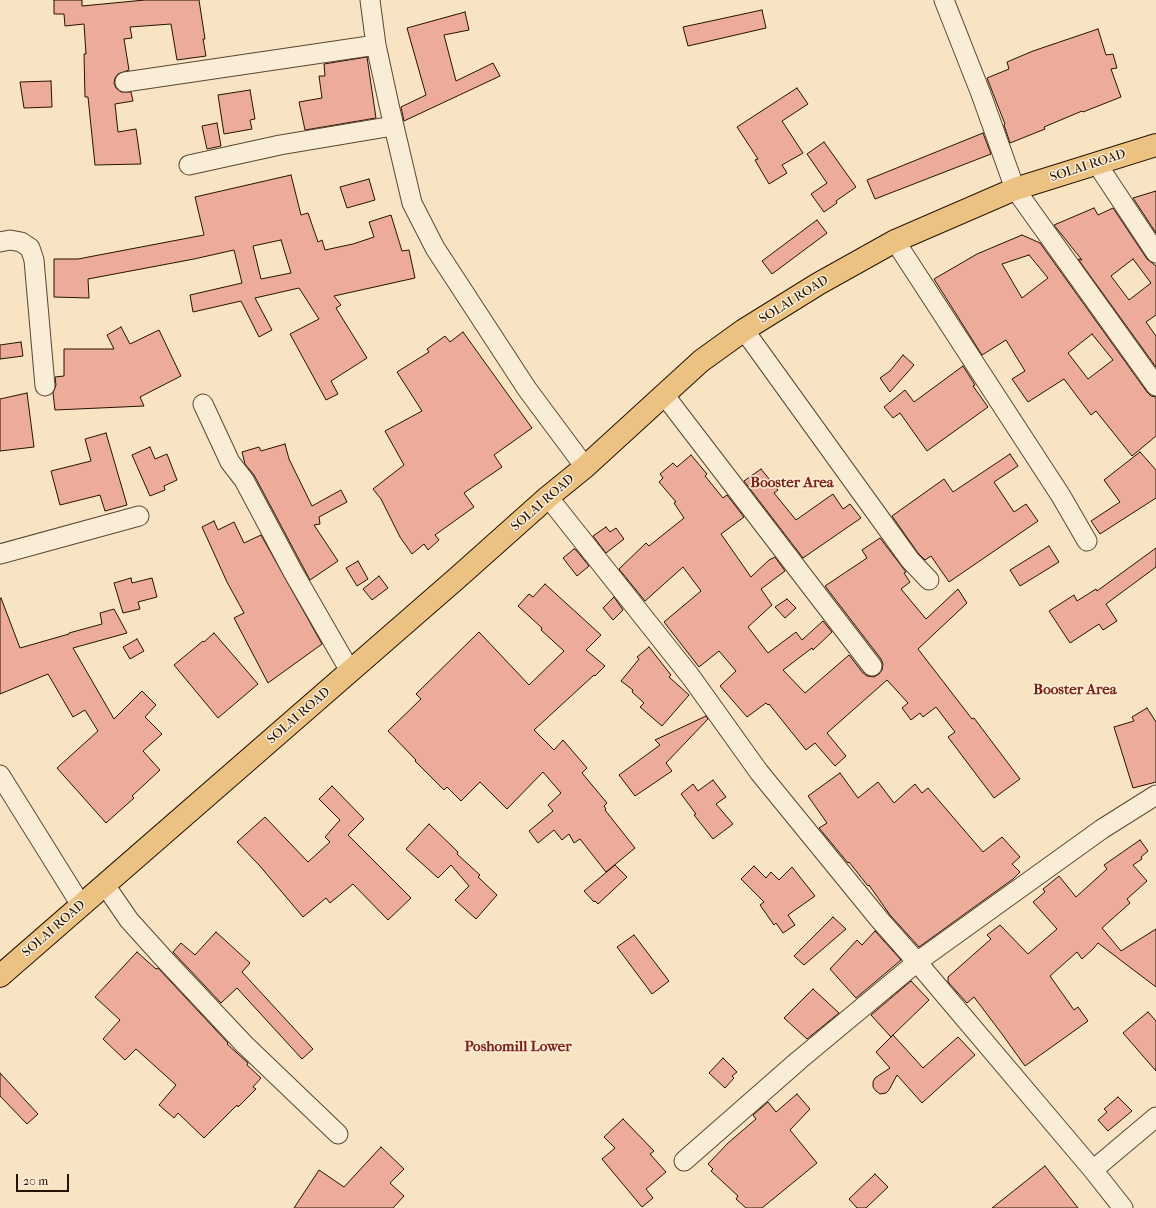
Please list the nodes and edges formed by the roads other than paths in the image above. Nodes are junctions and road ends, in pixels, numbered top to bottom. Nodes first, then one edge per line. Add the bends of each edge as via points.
1 (370, 0) edge
2 (944, 0) edge
3 (376, 45) junction
4 (125, 82) dead end
5 (393, 126) junction
6 (1156, 144) edge
7 (1096, 164) junction
8 (189, 165) dead end
9 (1015, 189) junction
10 (895, 241) junction
11 (0, 242) edge
12 (1156, 252) edge
13 (744, 330) junction
14 (45, 386) dead end
15 (1156, 386) edge
16 (664, 396) junction
17 (203, 404) dead end
18 (585, 467) junction
19 (548, 497) junction
20 (139, 516) dead end
21 (1087, 540) dead end
22 (0, 554) edge
23 (929, 580) dead end
24 (872, 666) dead end
25 (350, 671) junction
26 (0, 775) edge
27 (1156, 795) edge
28 (105, 885) junction
29 (82, 904) junction
30 (917, 962) junction
31 (0, 976) edge
32 (1156, 1118) edge
33 (338, 1134) dead end
34 (684, 1162) dead end
35 (1093, 1170) junction
36 (1123, 1208) edge

1 - 3 street
2 - 9 street
3 - 4 street
3 - 5 street
5 - 8 street via 280,145
5 - 18 street via 412,203 435,248 527,388
6 - 7 highway, SOLAI ROAD
7 - 9 highway, SOLAI ROAD
7 - 12 street
9 - 10 highway, SOLAI ROAD
9 - 15 street
10 - 13 highway, SOLAI ROAD via 818,284
10 - 21 street
11 - 14 street via 21,242 30,248 34,260
13 - 16 highway, SOLAI ROAD via 701,361
13 - 23 street via 910,560
16 - 18 highway, SOLAI ROAD
16 - 24 street
17 - 25 street via 230,462 244,480
18 - 19 highway, SOLAI ROAD
19 - 25 highway, SOLAI ROAD
19 - 30 street via 691,677 759,772
20 - 22 street
25 - 28 highway, SOLAI ROAD
26 - 29 street
27 - 30 street via 1102,829
28 - 29 highway, SOLAI ROAD
28 - 33 street via 129,920 166,961 244,1044
29 - 31 highway, SOLAI ROAD
30 - 34 street via 798,1061
30 - 35 street
32 - 35 street
35 - 36 street

